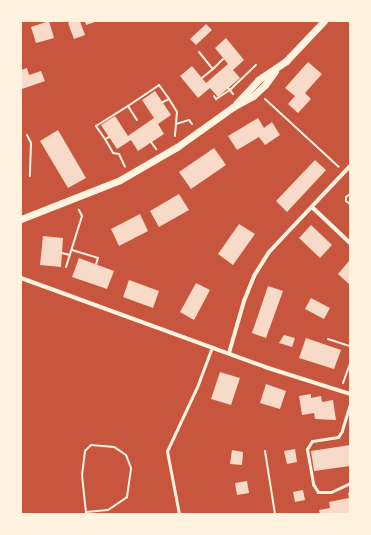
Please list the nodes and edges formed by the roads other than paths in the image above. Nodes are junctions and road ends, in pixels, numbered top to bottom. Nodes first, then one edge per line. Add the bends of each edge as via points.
1 (324, 21) edge
2 (350, 166) edge
3 (313, 208) junction
4 (21, 220) edge
5 (350, 234) edge
6 (346, 238) junction
7 (350, 243) edge
8 (21, 278) edge
9 (212, 346) junction
10 (229, 353) junction
11 (350, 394) edge
12 (350, 404) edge
13 (350, 483) edge
14 (179, 514) edge

1 - 4 street via 275,70 257,93 233,106 177,147 120,180
2 - 3 street
3 - 6 street
3 - 10 street via 269,252 254,276
5 - 6 street
6 - 7 street
8 - 9 street
9 - 10 street
9 - 14 lane via 197,387 167,451
10 - 11 street
12 - 13 lane via 338,437 312,441 307,449 313,484 318,492 331,492

